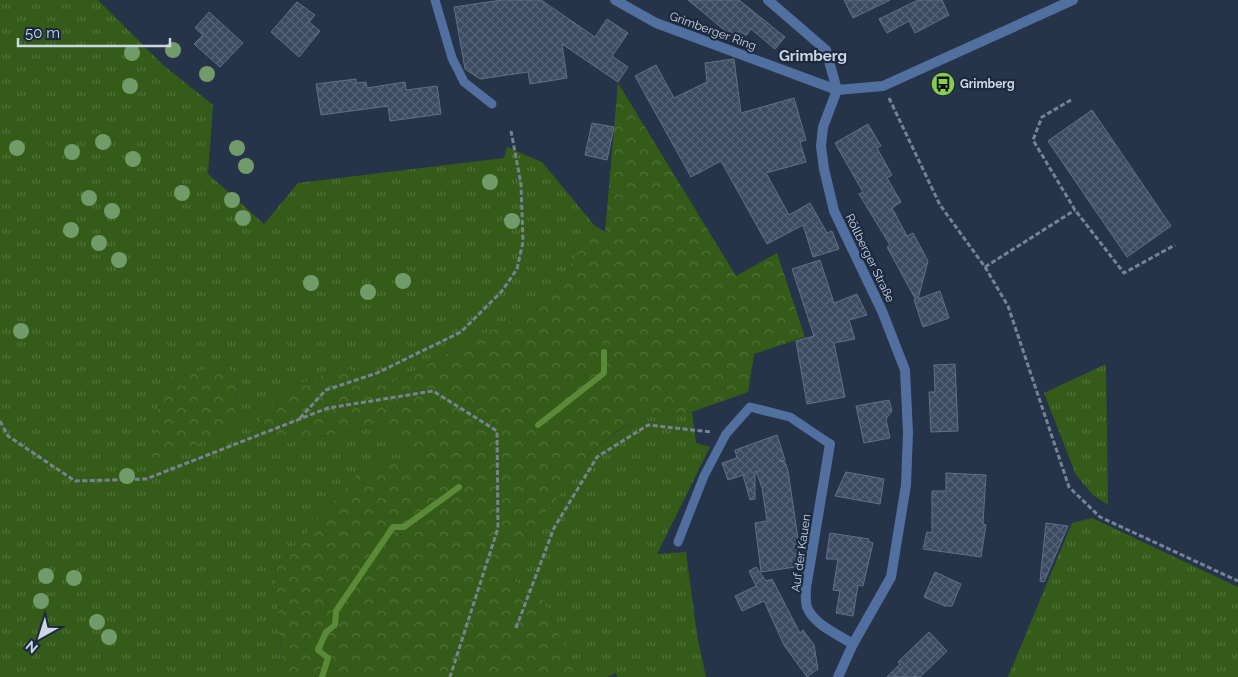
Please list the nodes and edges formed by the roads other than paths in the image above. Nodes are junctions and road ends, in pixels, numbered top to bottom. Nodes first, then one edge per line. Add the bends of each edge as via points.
1 (435, 0) edge
2 (615, 0) edge
3 (768, 0) edge
4 (1073, 0) edge
5 (837, 90) junction
6 (492, 104) dead end
7 (830, 444) joint
8 (678, 542) dead end
9 (853, 644) junction
10 (838, 677) edge

1 - 6 lane via 452,58 464,82
2 - 5 street, Grimberger Ring via 656,23
3 - 5 street via 826,50
4 - 5 street via 883,86
5 - 9 street, Röllberger Straße via 823,127 824,169 834,211 882,311 905,370 908,433 906,486 891,577
7 - 8 lane via 790,416 750,407 726,434 704,476
7 - 9 street, Auf der Kauen via 806,604 818,622
9 - 10 street, Röllberger Straße

